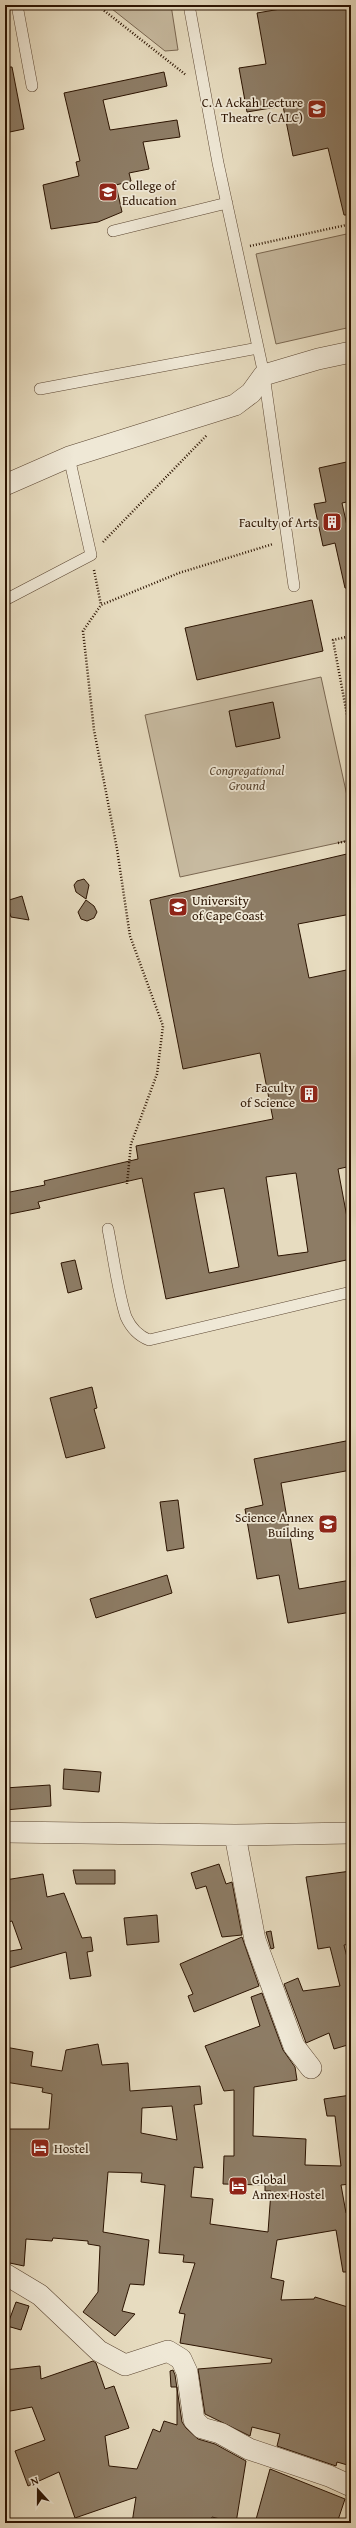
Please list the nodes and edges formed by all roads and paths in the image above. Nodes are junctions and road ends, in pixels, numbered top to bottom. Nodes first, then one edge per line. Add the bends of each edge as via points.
1 (17, 5) edge
2 (97, 5) edge
3 (189, 5) edge
4 (32, 86) dead end
5 (205, 89) junction
6 (227, 203) junction
7 (351, 224) edge
8 (113, 231) dead end
9 (237, 249) junction
10 (258, 348) junction
11 (351, 352) edge
12 (264, 375) junction
13 (40, 389) dead end
14 (213, 428) dead end
15 (69, 457) junction
16 (5, 485) edge
17 (288, 540) junction
18 (91, 555) junction
19 (294, 586) dead end
20 (5, 600) edge
21 (101, 605) junction
22 (351, 636) edge
23 (351, 736) edge
24 (351, 840) edge
25 (338, 843) dead end
26 (127, 1184) dead end
27 (108, 1228) dead end
28 (351, 1292) edge
29 (5, 1832) edge
30 (351, 1832) edge
31 (234, 1835) junction
32 (311, 2068) dead end
33 (5, 2274) edge
34 (351, 2486) edge

1 - 4 lane
2 - 5 path
3 - 5 lane
5 - 6 lane
6 - 8 lane
6 - 9 lane
7 - 9 path
9 - 10 lane
10 - 12 lane
10 - 13 lane
11 - 12 street
12 - 15 street via 251,393 235,406
12 - 17 lane
14 - 18 path
15 - 16 street
15 - 18 lane
17 - 19 lane
17 - 21 path via 179,573
18 - 20 lane
18 - 21 path
21 - 26 path via 83,631 94,730 117,849 130,936 163,1026 157,1074 131,1144
22 - 23 path via 333,640
24 - 25 path
27 - 28 lane via 126,1317 134,1330 150,1340
29 - 31 street
30 - 31 street
31 - 32 street via 256,1940 294,2046
33 - 34 street via 40,2295 99,2351 125,2365 168,2351 181,2359 187,2372 194,2420 202,2428 220,2433 249,2449

